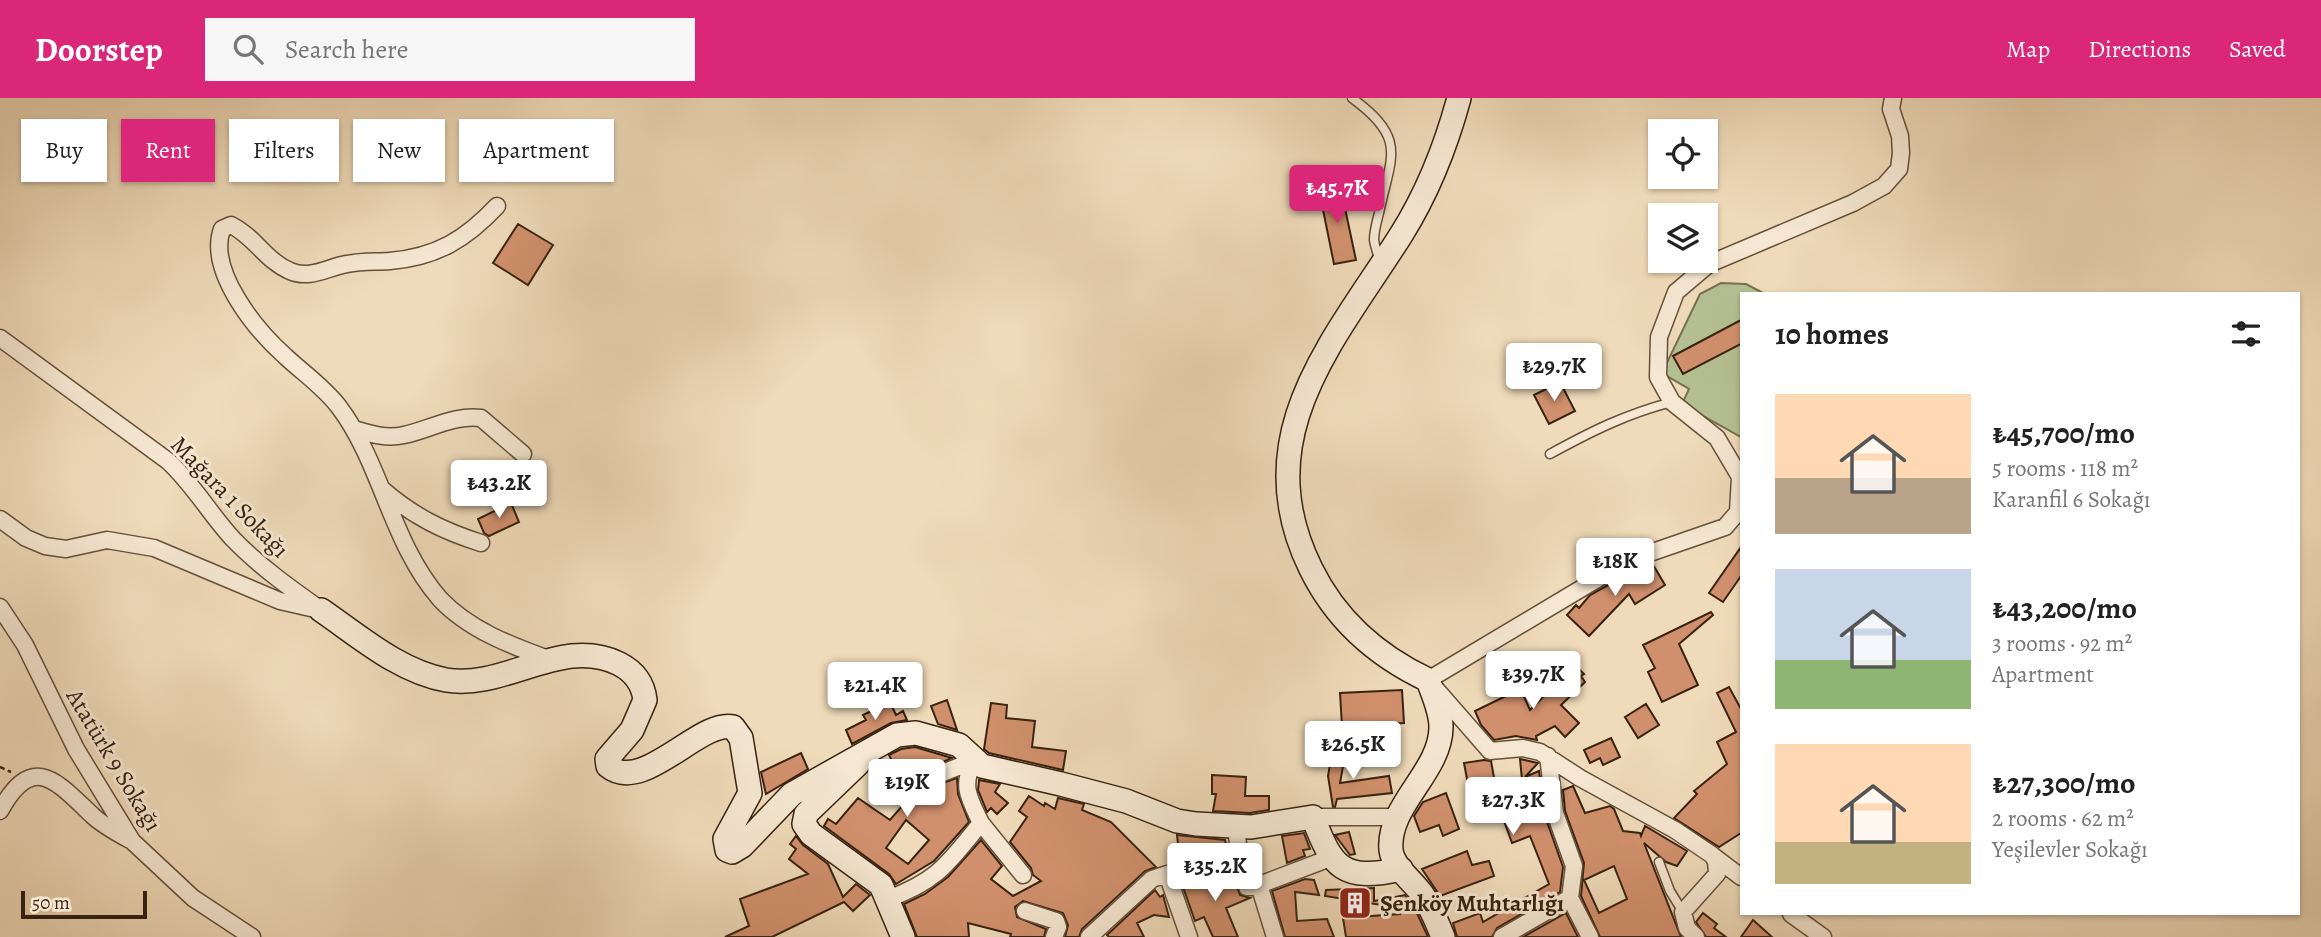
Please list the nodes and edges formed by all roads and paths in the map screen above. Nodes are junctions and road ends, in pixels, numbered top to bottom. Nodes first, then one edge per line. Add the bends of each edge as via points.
1 (1352, 98) edge
2 (1459, 98) edge
3 (1893, 98) edge
4 (497, 206) dead end
5 (1381, 265) junction
6 (0, 338) edge
7 (1672, 402) junction
8 (354, 429) junction
9 (523, 453) dead end
10 (1550, 454) dead end
11 (378, 485) junction
12 (0, 519) edge
13 (481, 543) dead end
14 (0, 607) edge
15 (321, 610) junction
16 (553, 661) junction
17 (1428, 680) junction
18 (874, 748) junction
19 (1548, 756) junction
20 (975, 760) junction
21 (935, 776) dead end
22 (0, 811) edge
23 (1313, 817) junction
24 (1398, 817) junction
25 (981, 823) junction
26 (1236, 827) junction
27 (132, 841) junction
28 (1712, 855) junction
29 (1330, 858) junction
30 (1240, 861) junction
31 (1659, 862) dead end
32 (1401, 869) junction
33 (1167, 874) junction
34 (1023, 875) dead end
35 (1740, 876) edge
36 (1259, 885) junction
37 (1570, 898) junction
38 (888, 899) junction
39 (1025, 911) dead end
40 (1683, 912) junction
41 (1792, 915) edge
42 (1691, 936) edge
43 (252, 937) edge
44 (903, 937) edge
45 (1054, 937) edge
46 (1088, 937) edge
47 (1189, 937) edge
48 (1275, 937) edge
49 (1443, 937) edge
50 (1502, 937) edge
51 (1590, 937) edge
52 (1823, 937) edge

1 - 5 lane via 1374,114 1391,142 1392,167 1374,240
2 - 5 street via 1438,164
3 - 7 street via 1891,109 1901,153 1899,169 1884,186 1709,264 1676,292 1659,337 1656,368
4 - 8 street via 475,229 446,247 303,275 275,263 242,230 231,225 222,229 218,240 221,262 241,304 283,355 326,392
5 - 17 street via 1325,351 1307,388 1288,455 1289,501 1307,562 1336,610 1371,646
6 - 15 street, Mağara 1 Sokağı via 168,460 255,561
7 - 10 lane via 1631,413
7 - 17 street via 1717,438 1740,477 1738,512 1725,527 1609,572
8 - 9 street via 384,437 402,436 481,418
8 - 11 street
11 - 13 street via 411,513
11 - 16 street via 409,552 441,599 479,628
12 - 15 street, Mağara 1 Sokağı via 45,547 107,540 154,548 280,601
14 - 27 street, Atatürk 9 Sokağı via 25,645 76,750
15 - 16 street via 413,670 446,680 496,677
16 - 18 street via 572,656 613,661 639,678 644,688 643,710 607,758 614,771 651,766 719,727 737,730 750,793 725,839 732,852 792,794
17 - 19 street via 1490,751 1523,748
17 - 24 street via 1438,711 1440,739
18 - 20 street via 897,735 916,733 959,745
18 - 38 street via 806,814 804,824 810,834 881,885
19 - 28 street
19 - 37 street via 1555,813 1574,866
20 - 21 street
20 - 25 street via 966,783
20 - 26 street via 988,768 1126,801 1177,821
22 - 27 street via 27,779 47,776 96,818
23 - 24 street
23 - 26 street
23 - 29 street
24 - 32 street via 1391,848
25 - 34 street
25 - 38 street via 929,882
26 - 30 street
27 - 43 street, Atatürk 9 Sokağı via 193,898
28 - 35 street
28 - 40 street via 1717,874
29 - 32 street via 1367,875
29 - 36 street
30 - 33 street
30 - 36 street via 1245,885
31 - 40 lane
32 - 49 street via 1422,895
33 - 46 street via 1152,879
33 - 47 street
36 - 48 street
37 - 50 street
37 - 51 street
38 - 44 street
39 - 45 street via 1056,920
40 - 42 street
41 - 52 street

